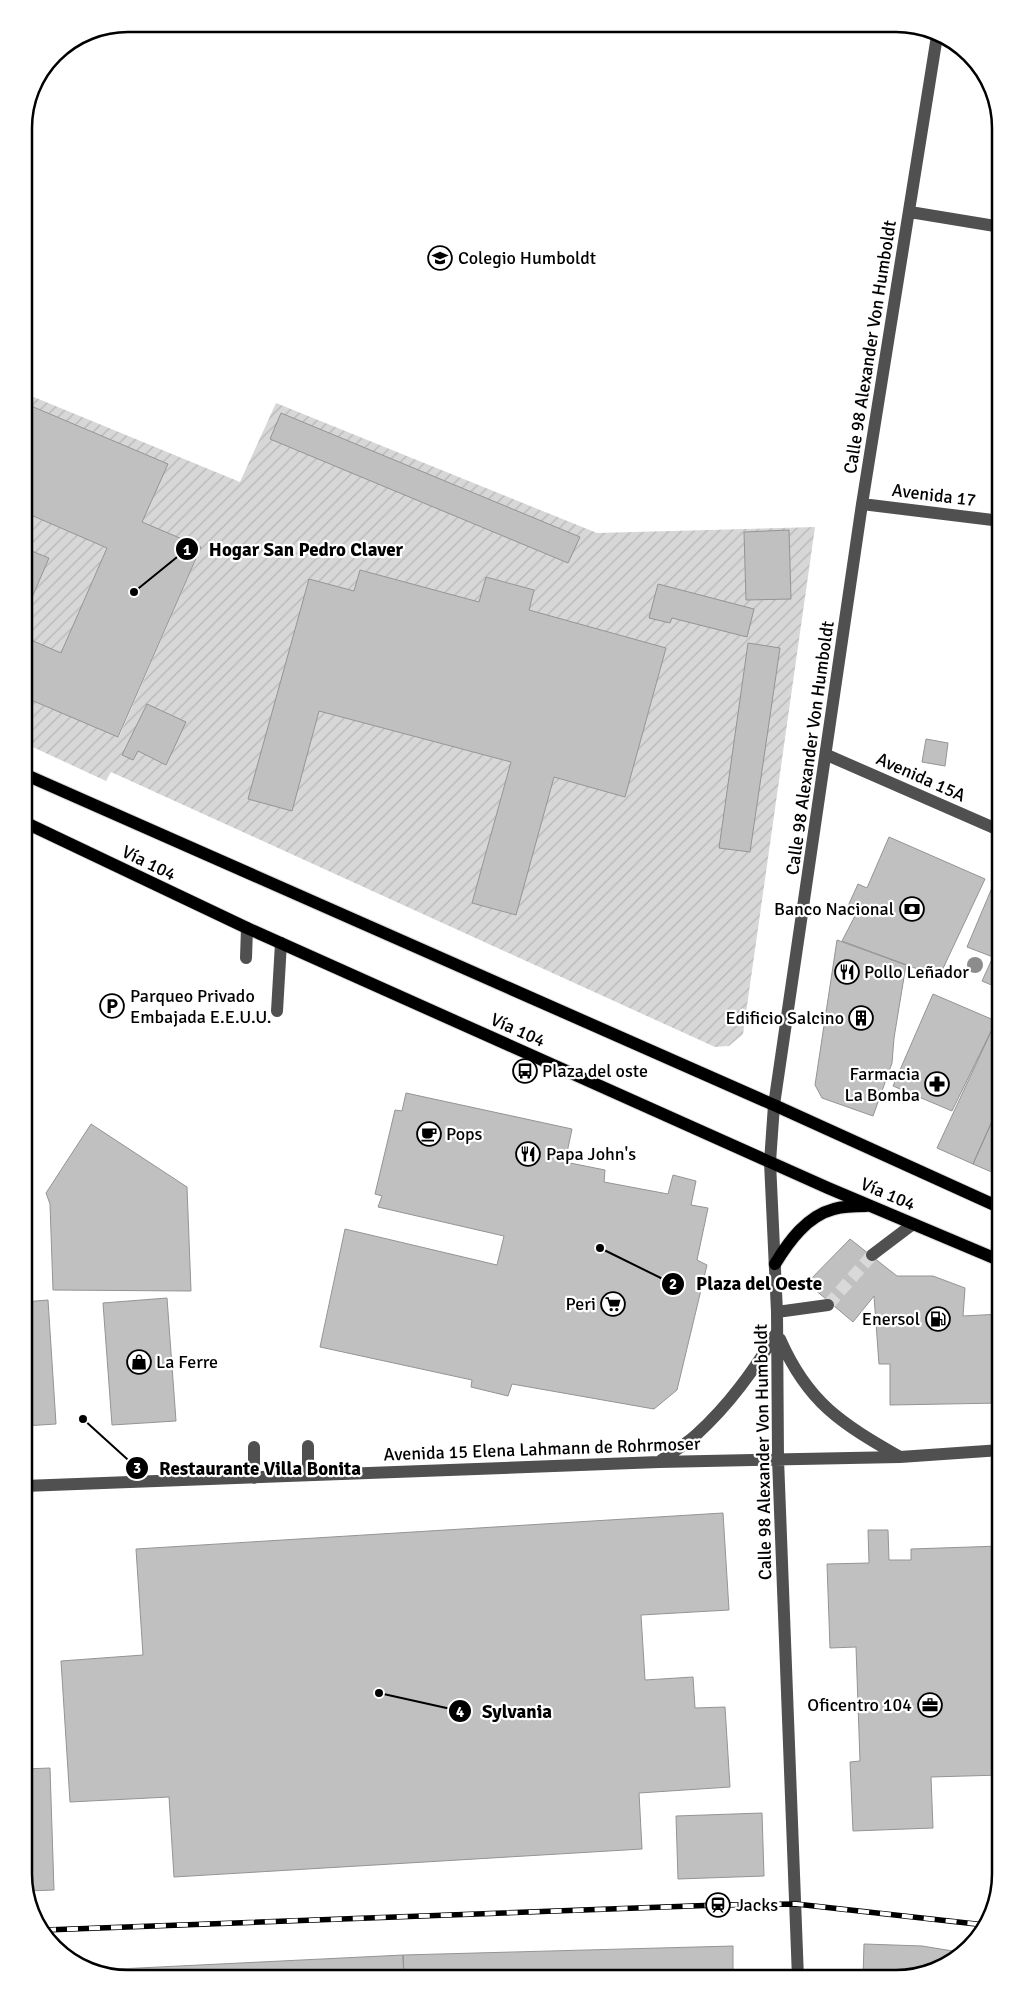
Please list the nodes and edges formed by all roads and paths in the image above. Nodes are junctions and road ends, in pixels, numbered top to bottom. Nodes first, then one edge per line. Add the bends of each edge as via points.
1 (936, 41) edge
2 (910, 212) junction
3 (992, 226) edge
4 (862, 504) junction
5 (992, 521) edge
6 (827, 755) junction
7 (33, 778) edge
8 (33, 826) edge
9 (992, 827) edge
10 (247, 928) junction
11 (282, 943) junction
12 (246, 958) dead end
13 (277, 1011) dead end
14 (774, 1105) junction
15 (770, 1162) junction
16 (992, 1204) edge
17 (871, 1206) junction
18 (913, 1224) junction
19 (872, 1255) tunnel mouth
20 (992, 1257) edge
21 (775, 1264) junction
22 (828, 1304) tunnel mouth
23 (777, 1312) junction
24 (777, 1332) junction
25 (308, 1446) dead end
26 (254, 1447) dead end
27 (992, 1451) edge
28 (900, 1457) junction
29 (778, 1459) junction
30 (659, 1462) junction
31 (308, 1475) junction
32 (254, 1478) junction
33 (32, 1486) edge
34 (798, 1970) edge

1 - 2 street, Calle 98 Alexander Von Humboldt
2 - 3 street
2 - 4 street, Calle 98 Alexander Von Humboldt
4 - 5 street, Avenida 17
4 - 6 street, Calle 98 Alexander Von Humboldt
6 - 9 street, Avenida 15A
6 - 14 street, Calle 98 Alexander Von Humboldt
7 - 14 main road, Vía 104
8 - 10 main road, Vía 104
10 - 11 main road, Vía 104
10 - 12 street
11 - 13 street
11 - 15 main road, Vía 104
14 - 15 street, Calle 98 Alexander Von Humboldt
14 - 16 main road, Vía 104
15 - 17 main road, Vía 104
15 - 21 street, Calle 98 Alexander Von Humboldt
17 - 18 main road, Vía 104
17 - 21 main road via 834,1209 810,1222 789,1240
18 - 19 street
18 - 20 main road, Vía 104
21 - 23 street, Calle 98 Alexander Von Humboldt
22 - 23 street
23 - 24 street, Calle 98 Alexander Von Humboldt
24 - 28 street via 791,1364 812,1394 837,1418
24 - 29 street, Calle 98 Alexander Von Humboldt
24 - 30 street via 754,1371 726,1405 695,1436
25 - 31 street
26 - 32 street
27 - 28 street, Avenida 15 Elena Lahmann de Rohrmoser
28 - 29 street, Avenida 15 Elena Lahmann de Rohrmoser
29 - 30 street, Avenida 15 Elena Lahmann de Rohrmoser
29 - 34 street, Calle 98 Alexander Von Humboldt
30 - 31 street, Avenida 15 Elena Lahmann de Rohrmoser
31 - 32 street, Avenida 15 Elena Lahmann de Rohrmoser
32 - 33 street, Avenida 15 Elena Lahmann de Rohrmoser

